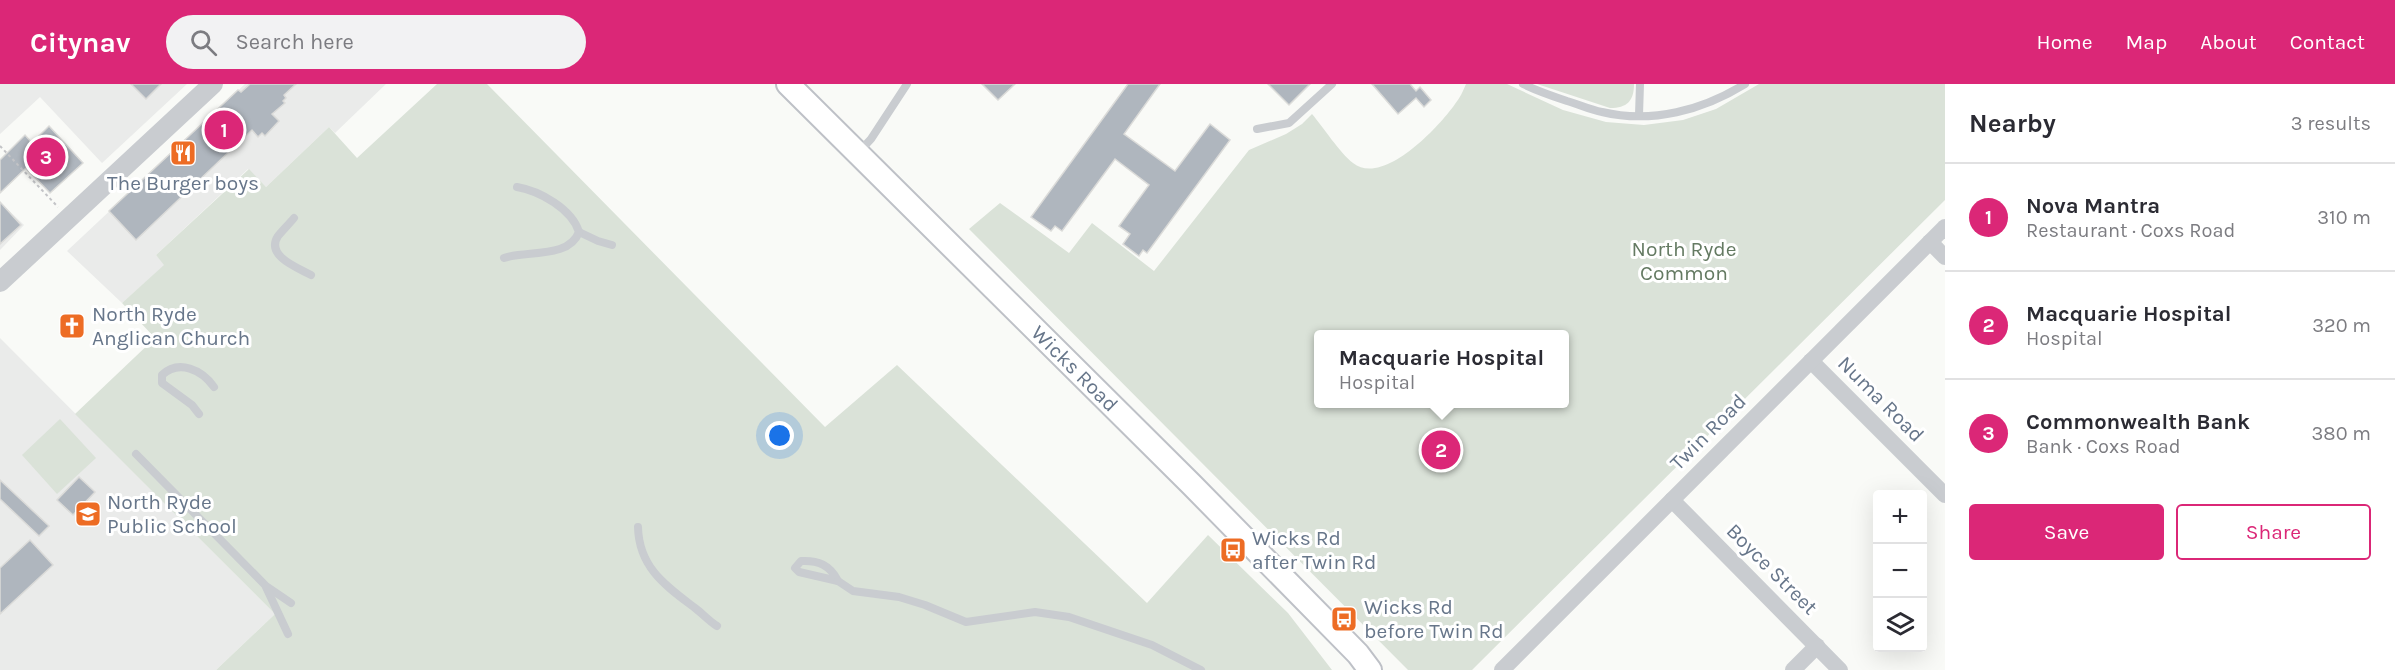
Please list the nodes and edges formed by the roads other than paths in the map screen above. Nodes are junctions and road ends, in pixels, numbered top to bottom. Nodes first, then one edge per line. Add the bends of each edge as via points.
1 (213, 84) edge
2 (788, 84) edge
3 (907, 84) edge
4 (1332, 84) edge
5 (1523, 84) edge
6 (1640, 84) edge
7 (1745, 84) edge
8 (1639, 115) junction
9 (1257, 129) dead end
10 (858, 153) junction
11 (517, 187) dead end
12 (294, 218) dead end
13 (1945, 227) edge
14 (579, 232) junction
15 (1930, 242) junction
16 (612, 245) dead end
17 (1945, 257) edge
18 (504, 258) dead end
19 (311, 275) dead end
20 (0, 282) edge
21 (1811, 361) junction
22 (214, 387) dead end
23 (199, 414) dead end
24 (136, 454) dead end
25 (1945, 495) edge
26 (1672, 500) junction
27 (638, 527) dead end
28 (838, 581) dead end
29 (266, 586) junction
30 (291, 603) dead end
31 (717, 626) dead end
32 (288, 634) dead end
33 (1817, 646) junction
34 (1358, 658) edge
35 (1201, 670) edge
36 (1380, 670) edge
37 (1502, 670) edge
38 (1793, 670) edge
39 (1840, 670) edge

1 - 20 street
2 - 10 main road, Wicks Road
3 - 10 lane
4 - 9 lane via 1289,123
5 - 8 lane via 1602,112
6 - 8 lane
7 - 8 lane via 1684,111
10 - 34 main road, Wicks Road via 1200,493
11 - 14 lane via 552,202 570,215
12 - 19 lane via 276,239 276,249 283,260
13 - 15 street, Twin Road
14 - 16 lane
14 - 18 lane via 572,243 559,249
15 - 17 street
15 - 21 street, Twin Road
21 - 25 street, Numa Road
21 - 26 street, Twin Road
22 - 23 lane via 199,373 184,367 169,369 162,375 162,383
24 - 29 lane
26 - 33 street, Boyce Street
26 - 37 street, Twin Road
27 - 31 lane via 645,560 663,583
28 - 35 lane via 853,591 900,597 966,622 1035,612 1069,617 1152,645
29 - 30 lane
29 - 32 lane
33 - 38 street
33 - 39 street, Boyce Street
34 - 36 main road, Wicks Road

